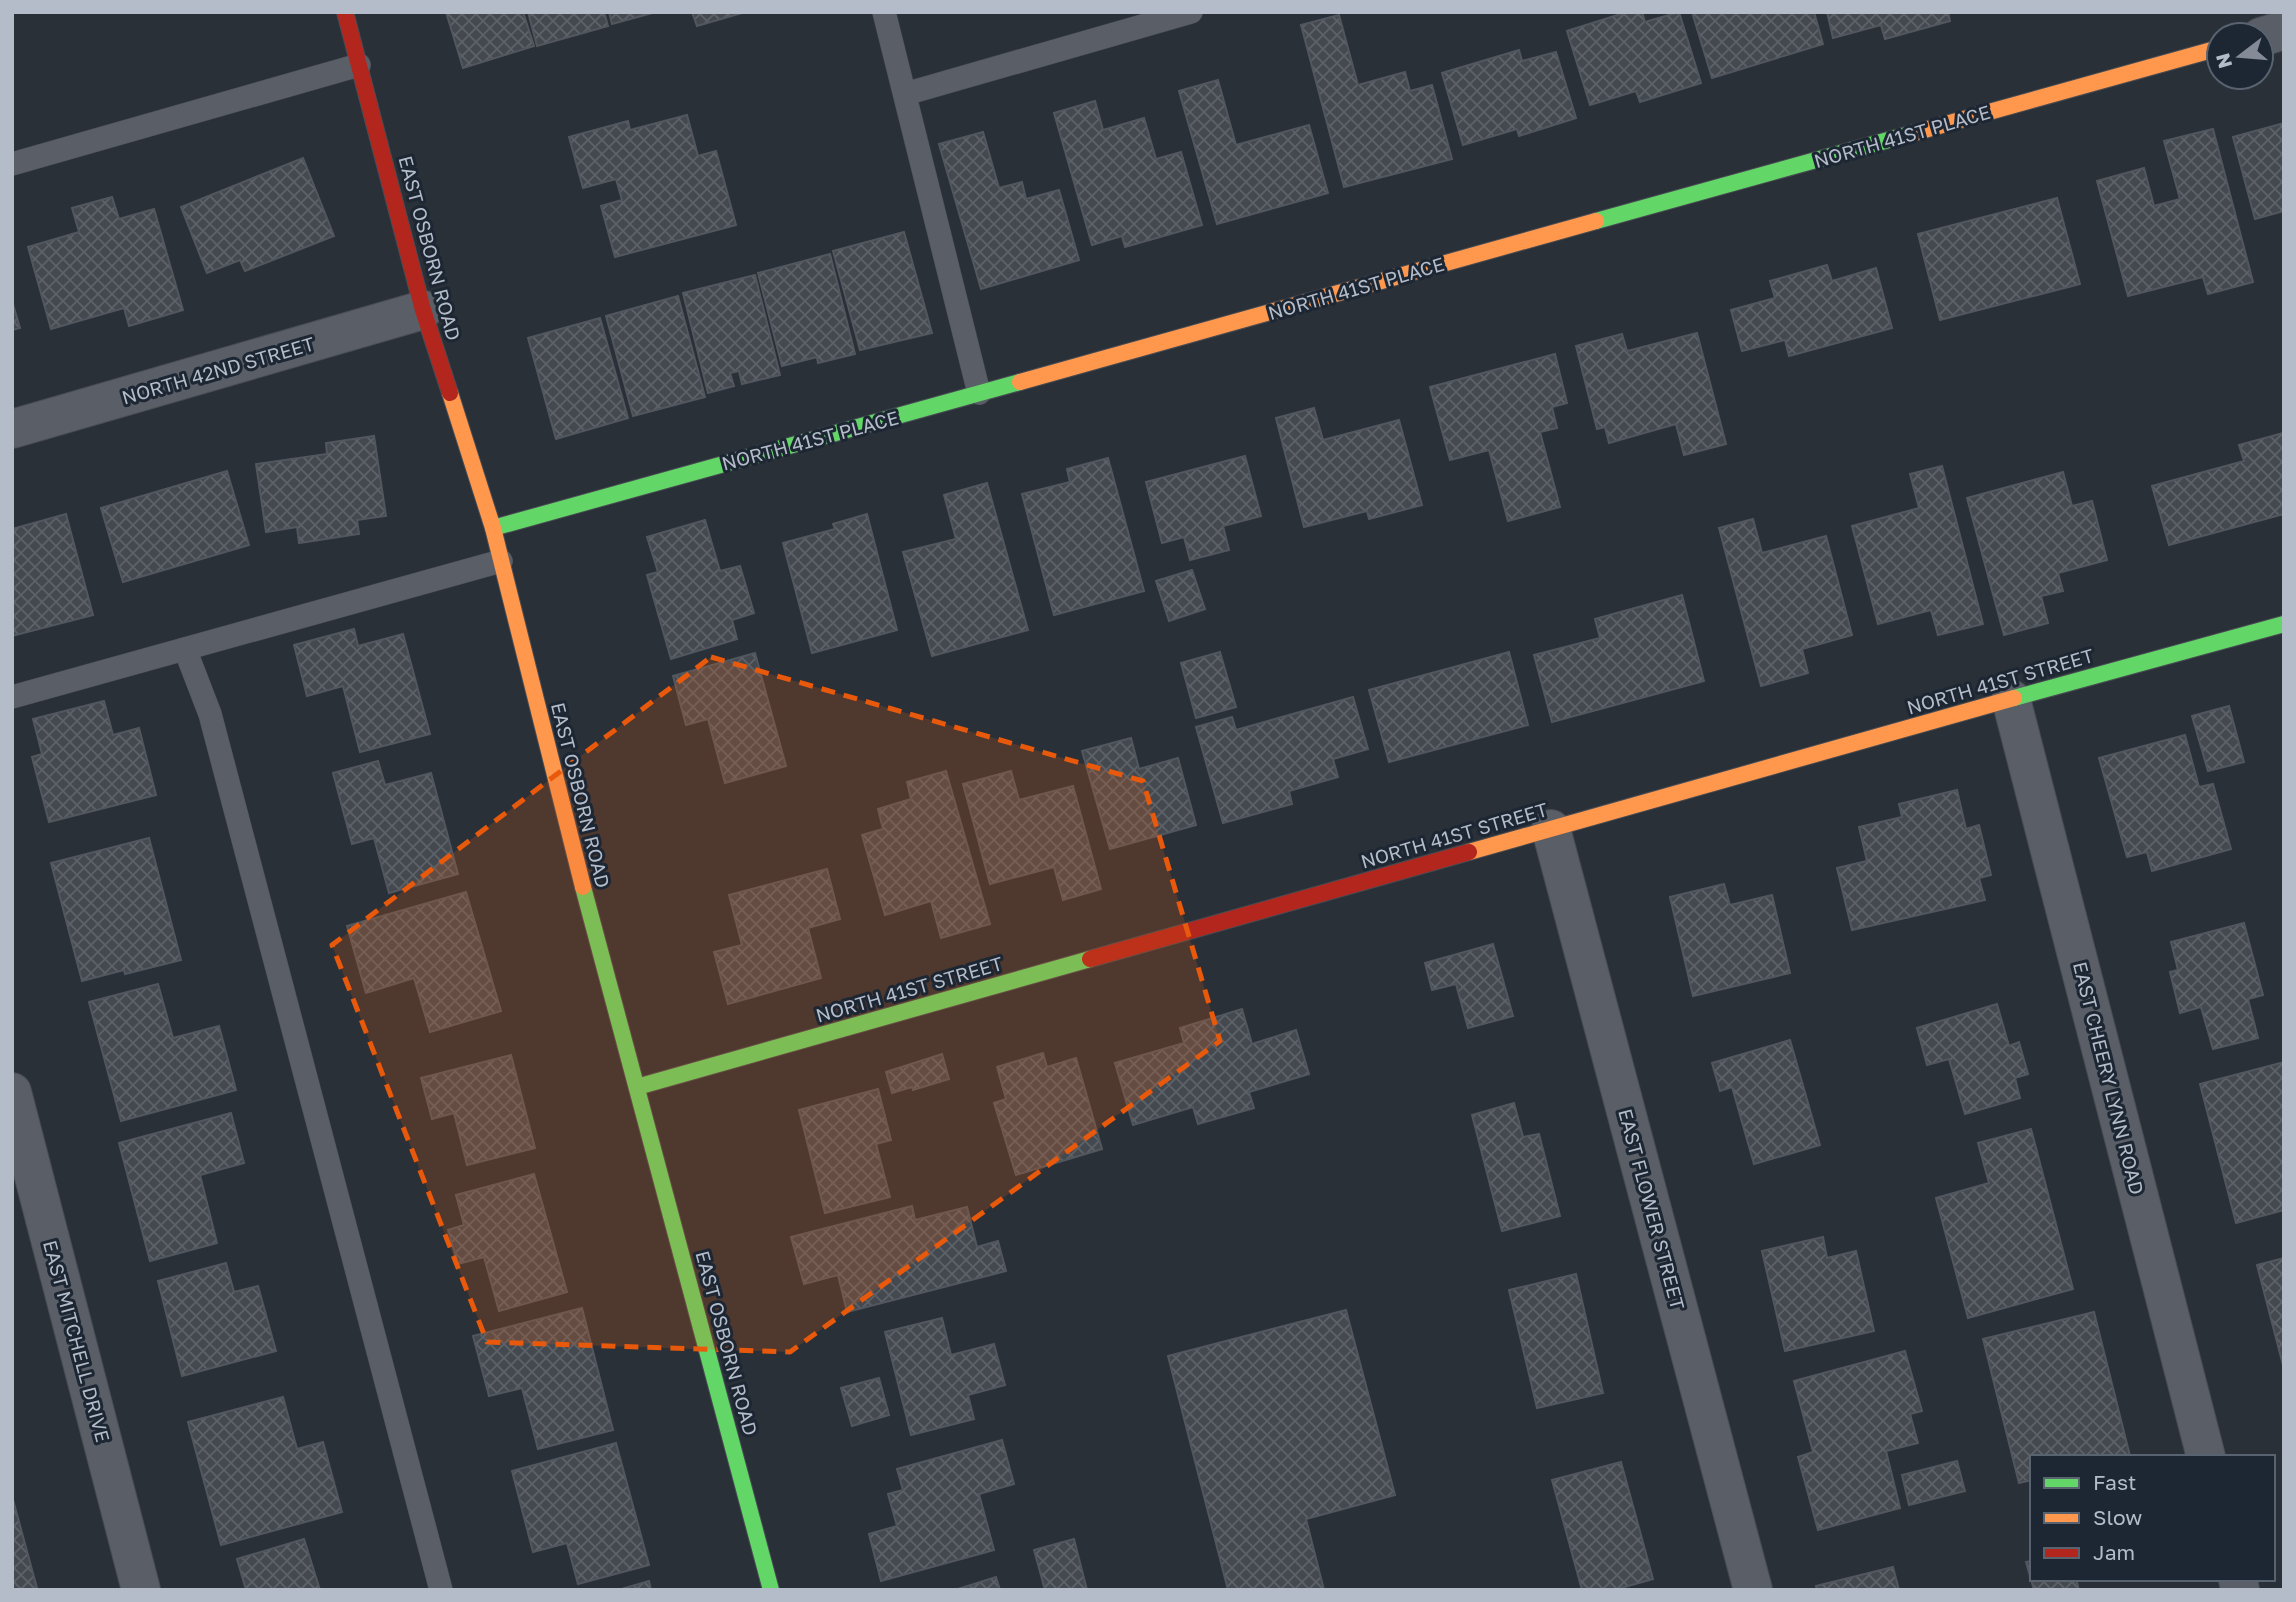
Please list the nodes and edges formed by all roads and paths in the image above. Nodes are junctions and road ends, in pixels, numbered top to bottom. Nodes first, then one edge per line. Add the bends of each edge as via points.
1 (345, 12) edge
2 (884, 12) edge
3 (1191, 12) edge
4 (2205, 52) edge
5 (359, 65) junction
6 (905, 94) junction
7 (12, 164) edge
8 (423, 310) junction
9 (979, 393) junction
10 (12, 429) edge
11 (493, 528) junction
12 (501, 561) junction
13 (2284, 624) edge
14 (186, 649) junction
15 (12, 697) edge
16 (2011, 699) junction
17 (1551, 829) junction
18 (637, 1087) junction
19 (12, 1092) edge
20 (2205, 1455) edge
21 (141, 1590) edge
22 (441, 1590) edge
23 (772, 1590) edge
24 (1753, 1590) edge

1 - 5 street, EAST OSBORN ROAD
2 - 6 lane
3 - 6 lane
4 - 9 street, NORTH 41ST PLACE
5 - 7 lane
5 - 8 street, EAST OSBORN ROAD
6 - 9 lane
8 - 10 street, NORTH 42ND STREET
8 - 11 street, EAST OSBORN ROAD
9 - 11 street, NORTH 41ST PLACE
11 - 12 street, EAST OSBORN ROAD
12 - 14 lane
12 - 18 street, EAST OSBORN ROAD
13 - 16 street, NORTH 41ST STREET
14 - 15 lane
14 - 22 lane via 209,714
16 - 17 street, NORTH 41ST STREET
16 - 20 street, EAST CHEERY LYNN ROAD
17 - 18 street, NORTH 41ST STREET
17 - 24 street, EAST FLOWER STREET
18 - 23 street, EAST OSBORN ROAD
19 - 21 street, EAST MITCHELL DRIVE

